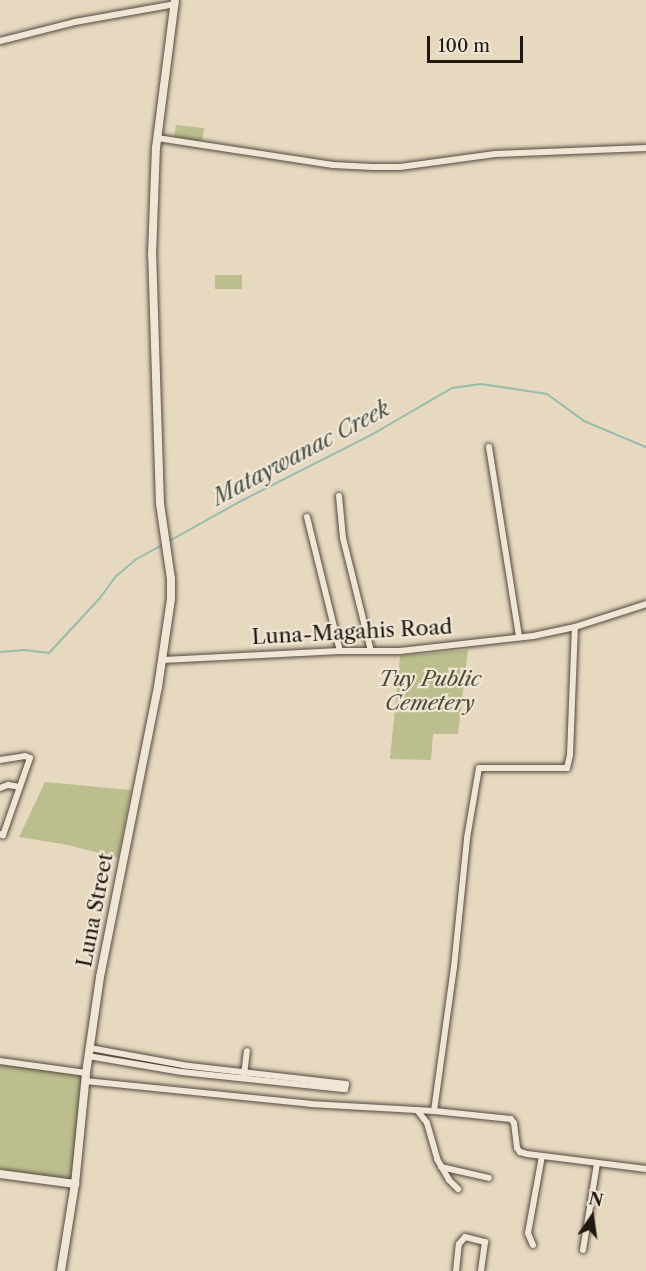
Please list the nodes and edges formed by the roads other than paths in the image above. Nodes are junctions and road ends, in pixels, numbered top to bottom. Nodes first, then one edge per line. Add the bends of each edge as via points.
1 (175, 2) edge
2 (0, 41) edge
3 (157, 138) junction
4 (646, 148) edge
5 (489, 447) dead end
6 (339, 496) dead end
7 (307, 517) dead end
8 (646, 604) edge
9 (575, 627) junction
10 (519, 637) junction
11 (340, 651) junction
12 (371, 651) junction
13 (163, 660) junction
14 (0, 760) edge
15 (20, 787) junction
16 (0, 788) edge
17 (0, 834) edge
18 (246, 1051) dead end
19 (89, 1052) junction
20 (0, 1061) edge
21 (244, 1075) junction
22 (86, 1077) junction
23 (417, 1110) junction
24 (434, 1111) junction
25 (542, 1156) junction
26 (597, 1164) junction
27 (441, 1167) junction
28 (646, 1169) edge
29 (0, 1173) edge
30 (489, 1178) dead end
31 (75, 1184) junction
32 (458, 1189) dead end
33 (533, 1245) dead end
34 (583, 1250) dead end
35 (61, 1271) edge
36 (456, 1271) edge
37 (481, 1271) edge

1 - 2 street
1 - 3 street, Luna Street
3 - 4 street via 373,168 495,154
3 - 13 street, Luna Street via 153,255 162,521 171,599
5 - 10 street
6 - 12 street via 343,538
7 - 11 street
8 - 9 street, Luna-Magahis Road
9 - 10 street, Luna-Magahis Road
9 - 24 street via 567,768 479,768
10 - 12 street, Luna-Magahis Road
11 - 12 street, Luna-Magahis Road
11 - 13 street, Luna-Magahis Road
13 - 19 street, Luna Street
14 - 15 street via 30,758
15 - 16 street
15 - 17 street via 3,835
18 - 21 street
19 - 21 street via 182,1072
19 - 22 street, Luna Street
20 - 22 street
21 - 21 street via 345,1089 345,1084
22 - 23 street via 310,1104
22 - 31 street, Luna Street
23 - 24 street
23 - 27 street via 427,1123
24 - 25 street via 511,1119 520,1152
25 - 26 street
25 - 33 street via 528,1233
26 - 28 street
26 - 34 street
27 - 30 street
27 - 32 street
29 - 31 street
31 - 35 street, Luna Street
36 - 37 street via 459,1244 465,1237 485,1242

